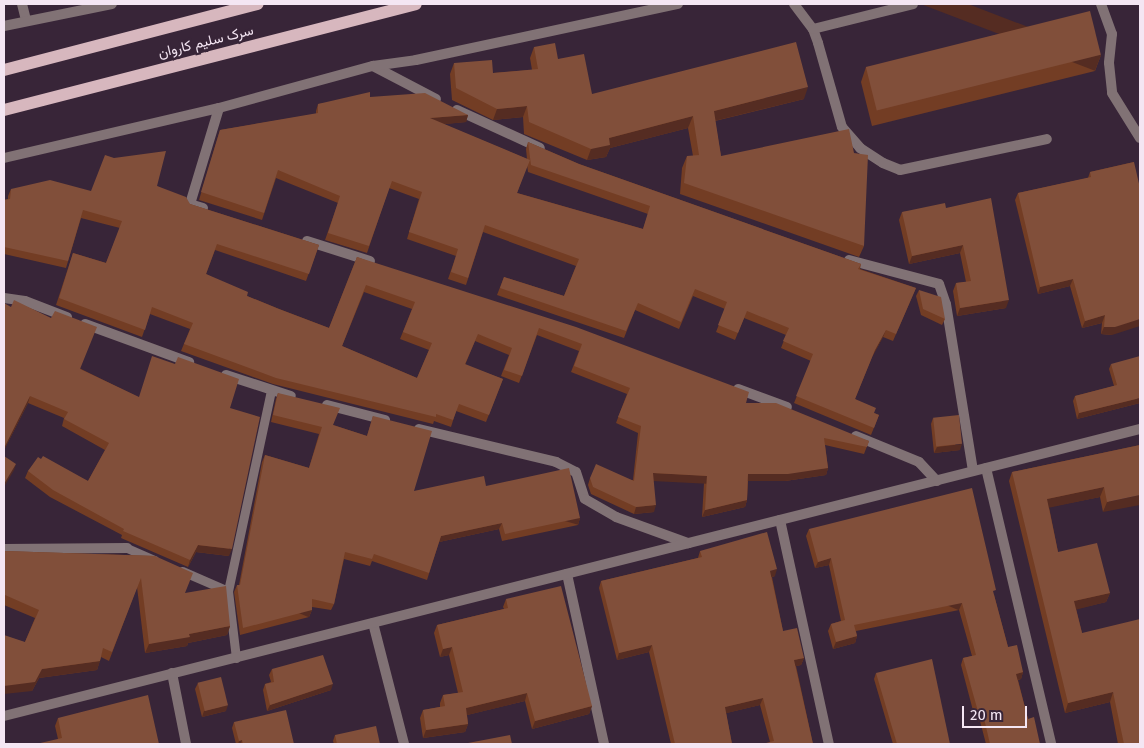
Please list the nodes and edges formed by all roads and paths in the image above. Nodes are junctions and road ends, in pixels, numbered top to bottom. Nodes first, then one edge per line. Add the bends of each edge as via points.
1 (22, 4) edge
2 (112, 4) edge
3 (258, 4) edge
4 (416, 4) edge
5 (678, 4) edge
6 (794, 4) edge
7 (913, 4) edge
8 (1101, 4) edge
9 (26, 20) junction
10 (4, 26) edge
11 (813, 29) junction
12 (373, 66) junction
13 (4, 70) edge
14 (219, 108) junction
15 (4, 110) edge
16 (1140, 138) edge
17 (1047, 139) dead end
18 (552, 153) edge
19 (4, 158) edge
20 (218, 213) edge
21 (294, 237) edge
22 (840, 257) edge
23 (378, 264) edge
24 (4, 298) edge
25 (198, 366) edge
26 (217, 372) edge
27 (724, 383) edge
28 (271, 391) junction
29 (299, 398) edge
30 (318, 403) edge
31 (797, 412) edge
32 (392, 422) edge
33 (411, 427) edge
34 (1140, 429) edge
35 (849, 433) edge
36 (986, 468) junction
37 (973, 472) junction
38 (937, 481) junction
39 (780, 520) junction
40 (688, 543) junction
41 (127, 548) joint
42 (4, 549) edge
43 (164, 564) edge
44 (173, 568) edge
45 (567, 574) junction
46 (228, 591) junction
47 (373, 623) junction
48 (236, 658) junction
49 (172, 674) junction
50 (4, 716) edge
51 (186, 744) edge
52 (404, 744) edge
53 (604, 744) edge
54 (829, 744) edge
55 (1051, 744) edge

1 - 9 street
2 - 9 street
3 - 13 main road
4 - 15 main road, سرک سلیم کاروان
5 - 12 street via 416,60
6 - 11 street
7 - 11 street
8 - 16 street via 1112,34 1109,63 1112,93
9 - 10 street
11 - 17 street via 842,127 860,148 883,163 900,170
12 - 14 street
12 - 18 street via 480,122
14 - 19 street
14 - 20 street via 190,204
21 - 23 street
22 - 37 street via 939,284 946,304
24 - 25 street via 25,301
26 - 28 street
27 - 31 street
28 - 29 street
28 - 46 lane
30 - 32 street
33 - 40 street via 556,462 576,472 585,499 616,517
34 - 36 street
35 - 38 street via 919,462
36 - 37 street
36 - 55 street
37 - 38 street
38 - 39 street
39 - 40 street
39 - 54 street
40 - 45 street
41 - 42 street
41 - 43 lane
44 - 46 lane
45 - 47 street
45 - 53 street
46 - 48 lane
47 - 48 street
47 - 52 street
48 - 49 street
49 - 50 street
49 - 51 street

